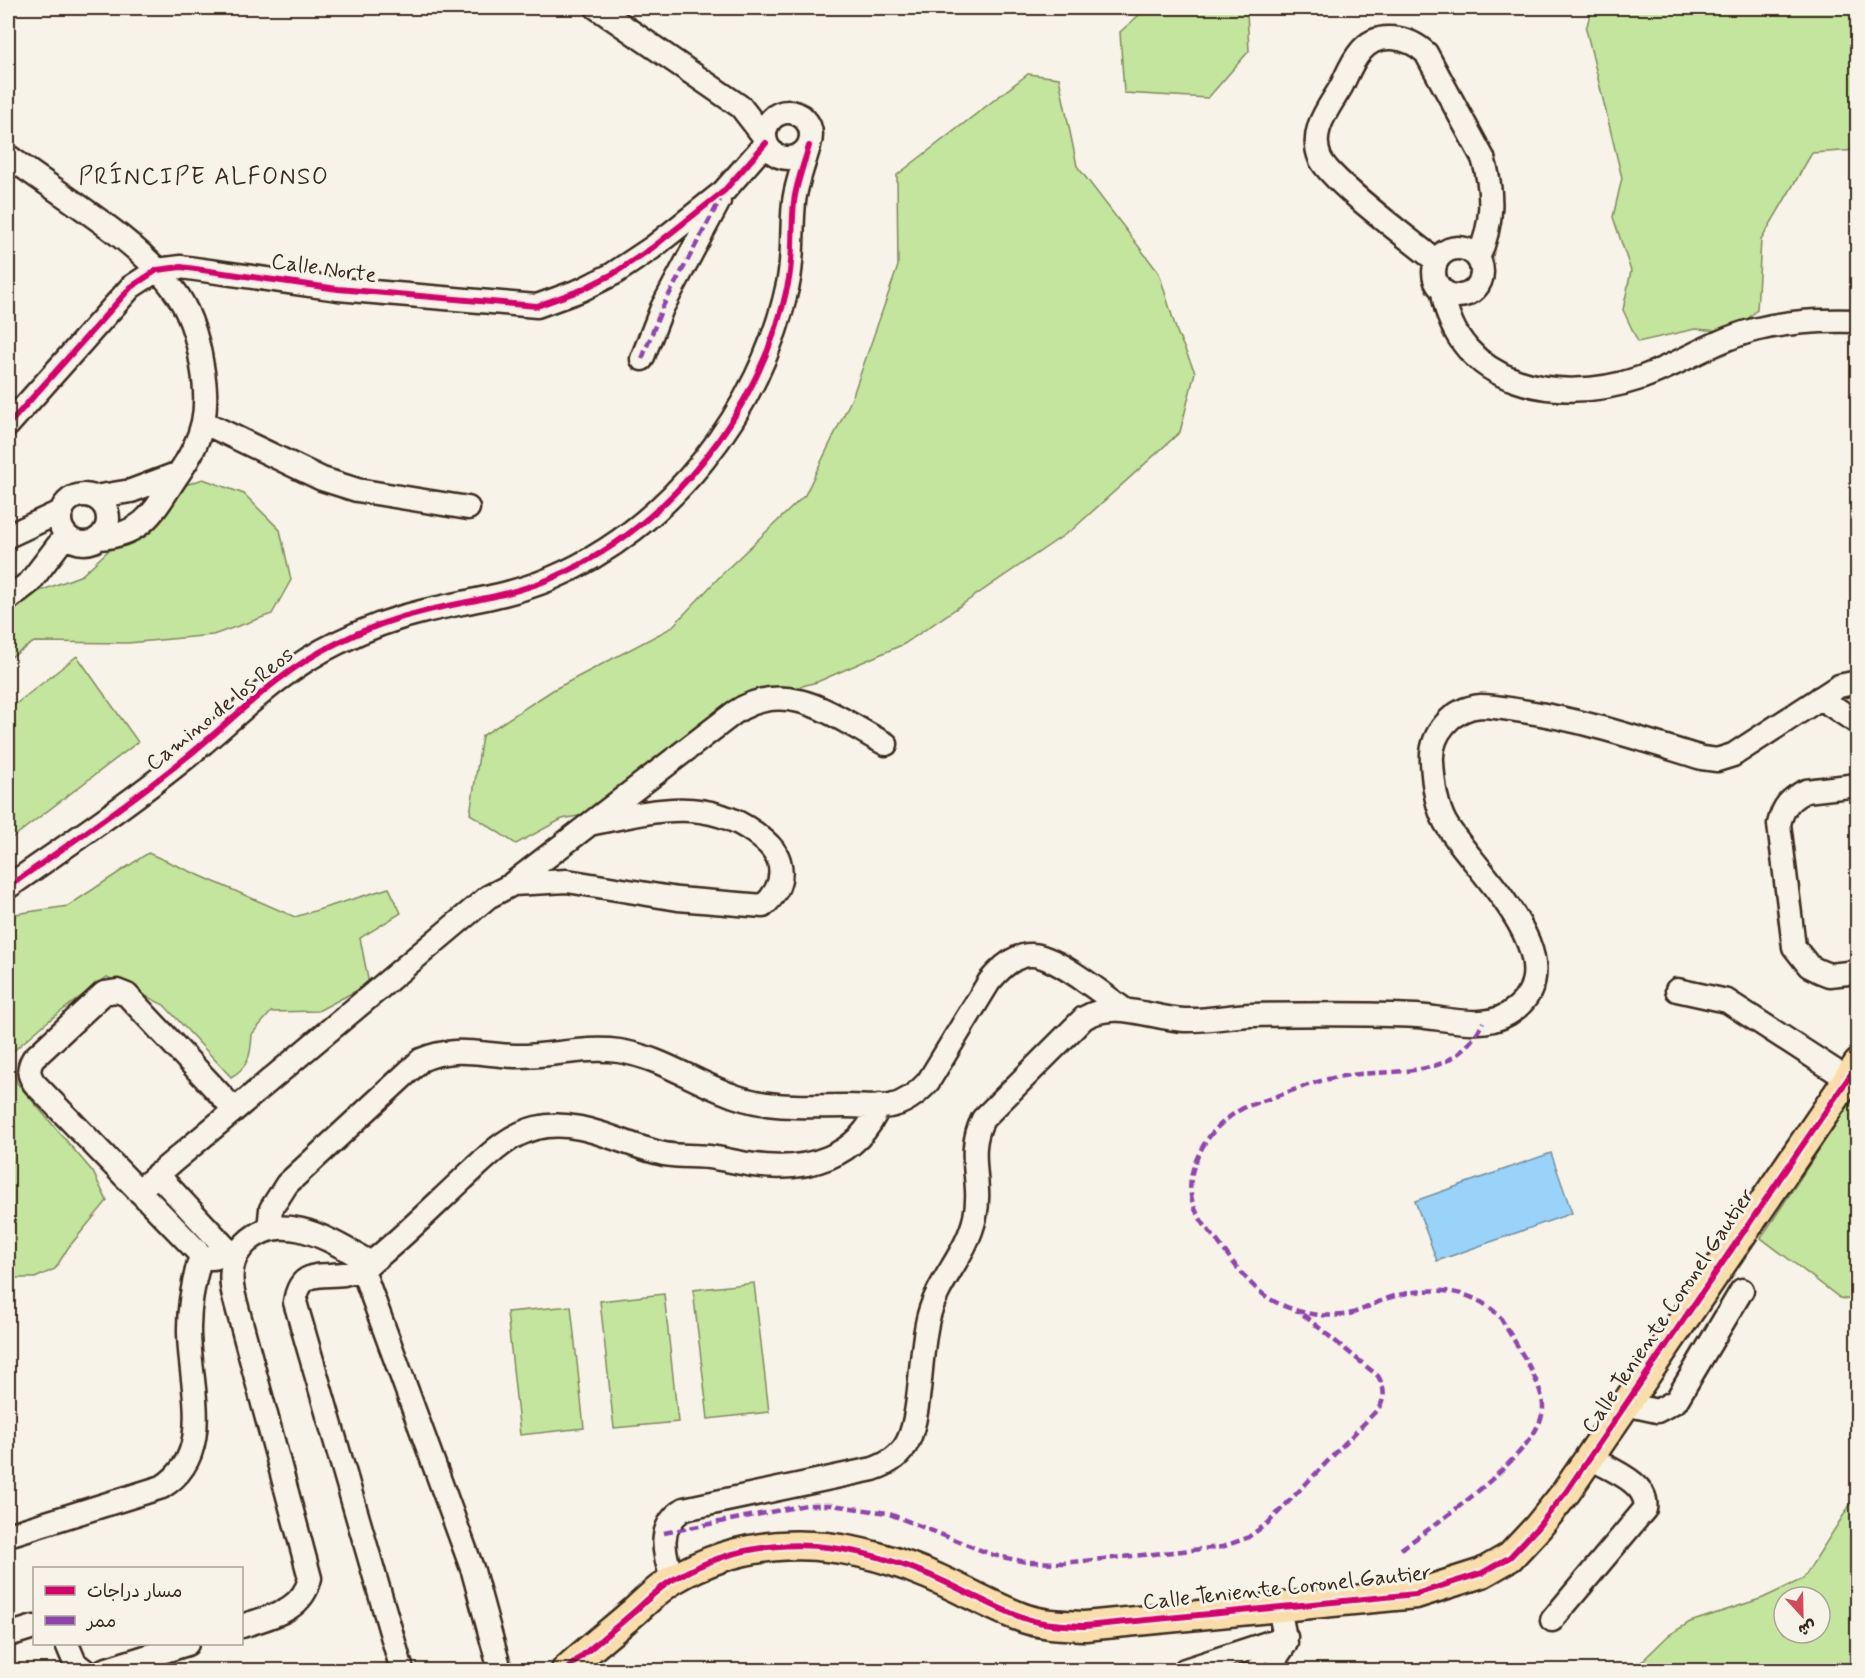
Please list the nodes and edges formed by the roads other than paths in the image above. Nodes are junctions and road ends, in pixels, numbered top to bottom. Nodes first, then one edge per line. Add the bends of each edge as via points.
1 (597, 8) edge
2 (730, 99) junction
3 (778, 114) junction
4 (769, 145) junction
5 (809, 146) junction
6 (8, 156) edge
7 (724, 191) junction
8 (794, 201) junction
9 (1478, 258) junction
10 (1436, 261) junction
11 (157, 270) junction
12 (1443, 291) junction
13 (1857, 321) edge
14 (642, 359) dead end
15 (203, 422) junction
16 (8, 425) edge
17 (179, 473) junction
18 (94, 497) junction
19 (468, 508) dead end
20 (62, 511) junction
21 (8, 536) edge
22 (82, 538) junction
23 (14, 595) edge
24 (1857, 682) edge
25 (1820, 698) junction
26 (1857, 723) edge
27 (886, 744) dead end
28 (1857, 785) edge
29 (590, 824) junction
30 (513, 884) junction
31 (8, 887) edge
32 (1857, 972) edge
33 (1677, 990) dead end
34 (1125, 1010) junction
35 (1852, 1071) edge
36 (879, 1106) junction
37 (234, 1108) junction
38 (157, 1174) junction
39 (138, 1191) junction
40 (269, 1229) junction
41 (230, 1253) junction
42 (201, 1255) junction
43 (367, 1265) junction
44 (1742, 1290) dead end
45 (1625, 1404) junction
46 (1590, 1458) junction
47 (8, 1535) edge
48 (672, 1580) junction
49 (1279, 1607) junction
50 (1552, 1620) dead end
51 (243, 1626) edge
52 (33, 1627) edge
53 (8, 1635) edge
54 (1286, 1637) junction
55 (67, 1645) edge
56 (184, 1645) edge
57 (570, 1669) edge
58 (84, 1671) edge
59 (104, 1671) edge
60 (402, 1671) edge
61 (500, 1671) edge
62 (1185, 1671) edge
63 (1257, 1671) edge

1 - 2 street
2 - 3 street
2 - 4 street, Camino de los Reos via 750,116
3 - 4 street via 766,129
3 - 5 street via 802,116 811,129
4 - 5 street via 784,158 794,158
4 - 7 street
4 - 8 street, Camino de los Reos
5 - 8 street, Camino de los Reos
6 - 11 street via 111,229
7 - 11 street, Calle Norte via 613,274 537,306 338,289 182,267
7 - 14 street via 662,308
8 - 31 street, Camino de los Reos via 788,284 756,375 724,432 661,508 609,549 550,579 490,598 396,619 307,659 251,700 153,784
9 - 10 street via 1472,251 1456,247
9 - 10 street via 1491,210 1483,158 1426,53 1400,38 1379,39 1361,50 1318,127 1318,150 1332,175
9 - 12 street via 1482,274 1475,289 1460,296
10 - 12 street via 1434,278
11 - 15 street via 175,290 198,343 208,400
11 - 16 street, Calle Norte via 131,287
12 - 13 street via 1457,336 1483,365 1516,380 1564,389 1613,386 1637,379 1705,347 1755,330 1807,321
15 - 17 street via 195,448
15 - 19 street via 357,490
17 - 18 street via 131,491
17 - 22 street via 161,504 140,525 115,537
18 - 20 street via 78,495
18 - 22 street via 108,513 107,526
20 - 21 street
20 - 22 street via 61,523
22 - 23 street via 55,568
24 - 25 street via 1839,686
25 - 26 street
25 - 34 street via 1733,755 1717,760 1538,713 1480,706 1449,719 1434,738 1431,750 1434,784 1445,821 1508,904 1534,959 1526,996 1518,1006 1496,1019 1483,1022 1295,1014 1184,1020
27 - 29 street via 802,700 757,700 734,713
28 - 32 street via 1798,794 1785,806 1779,824 1794,947 1809,966 1829,975
29 - 30 street
29 - 30 street via 674,808 726,816 773,849 780,866 778,889 764,906 678,899 567,880
30 - 37 street via 488,897
33 - 35 street via 1727,1000
34 - 36 street via 1066,969 1032,954 1020,958 997,972 989,982 920,1091 901,1102
34 - 48 street via 1104,1009 1084,1018 983,1119 977,1130 973,1154 976,1214 966,1245 940,1288 928,1318 912,1429 905,1448 891,1461 873,1469 684,1509 670,1520 664,1533 663,1549
35 - 45 main road, Calle Teniente Coronel Gautier
36 - 40 street via 789,1107 753,1102 620,1051 597,1049 517,1056 440,1052 421,1060 287,1184 271,1209
36 - 43 street via 872,1124 853,1146 834,1156 790,1165 755,1165 665,1154 562,1126 525,1131 494,1150
37 - 38 street
37 - 39 street via 127,995 117,990 104,993 33,1059 29,1072 34,1083
38 - 39 street
38 - 41 street
39 - 42 street
40 - 41 street
40 - 43 street via 297,1228 323,1238
41 - 42 street via 212,1259
41 - 51 street via 231,1285 310,1578 304,1595 291,1608
42 - 47 street via 189,1329 196,1440 189,1462 162,1487
43 - 60 street via 342,1274 314,1275 302,1284 295,1302
43 - 61 street via 473,1571
44 - 45 street via 1676,1401 1657,1410
45 - 46 main road, Calle Teniente Coronel Gautier
46 - 49 main road, Calle Teniente Coronel Gautier via 1510,1557 1482,1573 1416,1594
46 - 50 street via 1639,1488 1646,1498 1645,1509
48 - 49 main road, Calle Teniente Coronel Gautier via 738,1552 806,1544 872,1554 1020,1617 1052,1625 1085,1626
48 - 57 main road, Calle Teniente Coronel Gautier
49 - 54 street
52 - 53 street
54 - 62 street
54 - 63 street via 1281,1652
55 - 58 street via 75,1663
56 - 59 street

